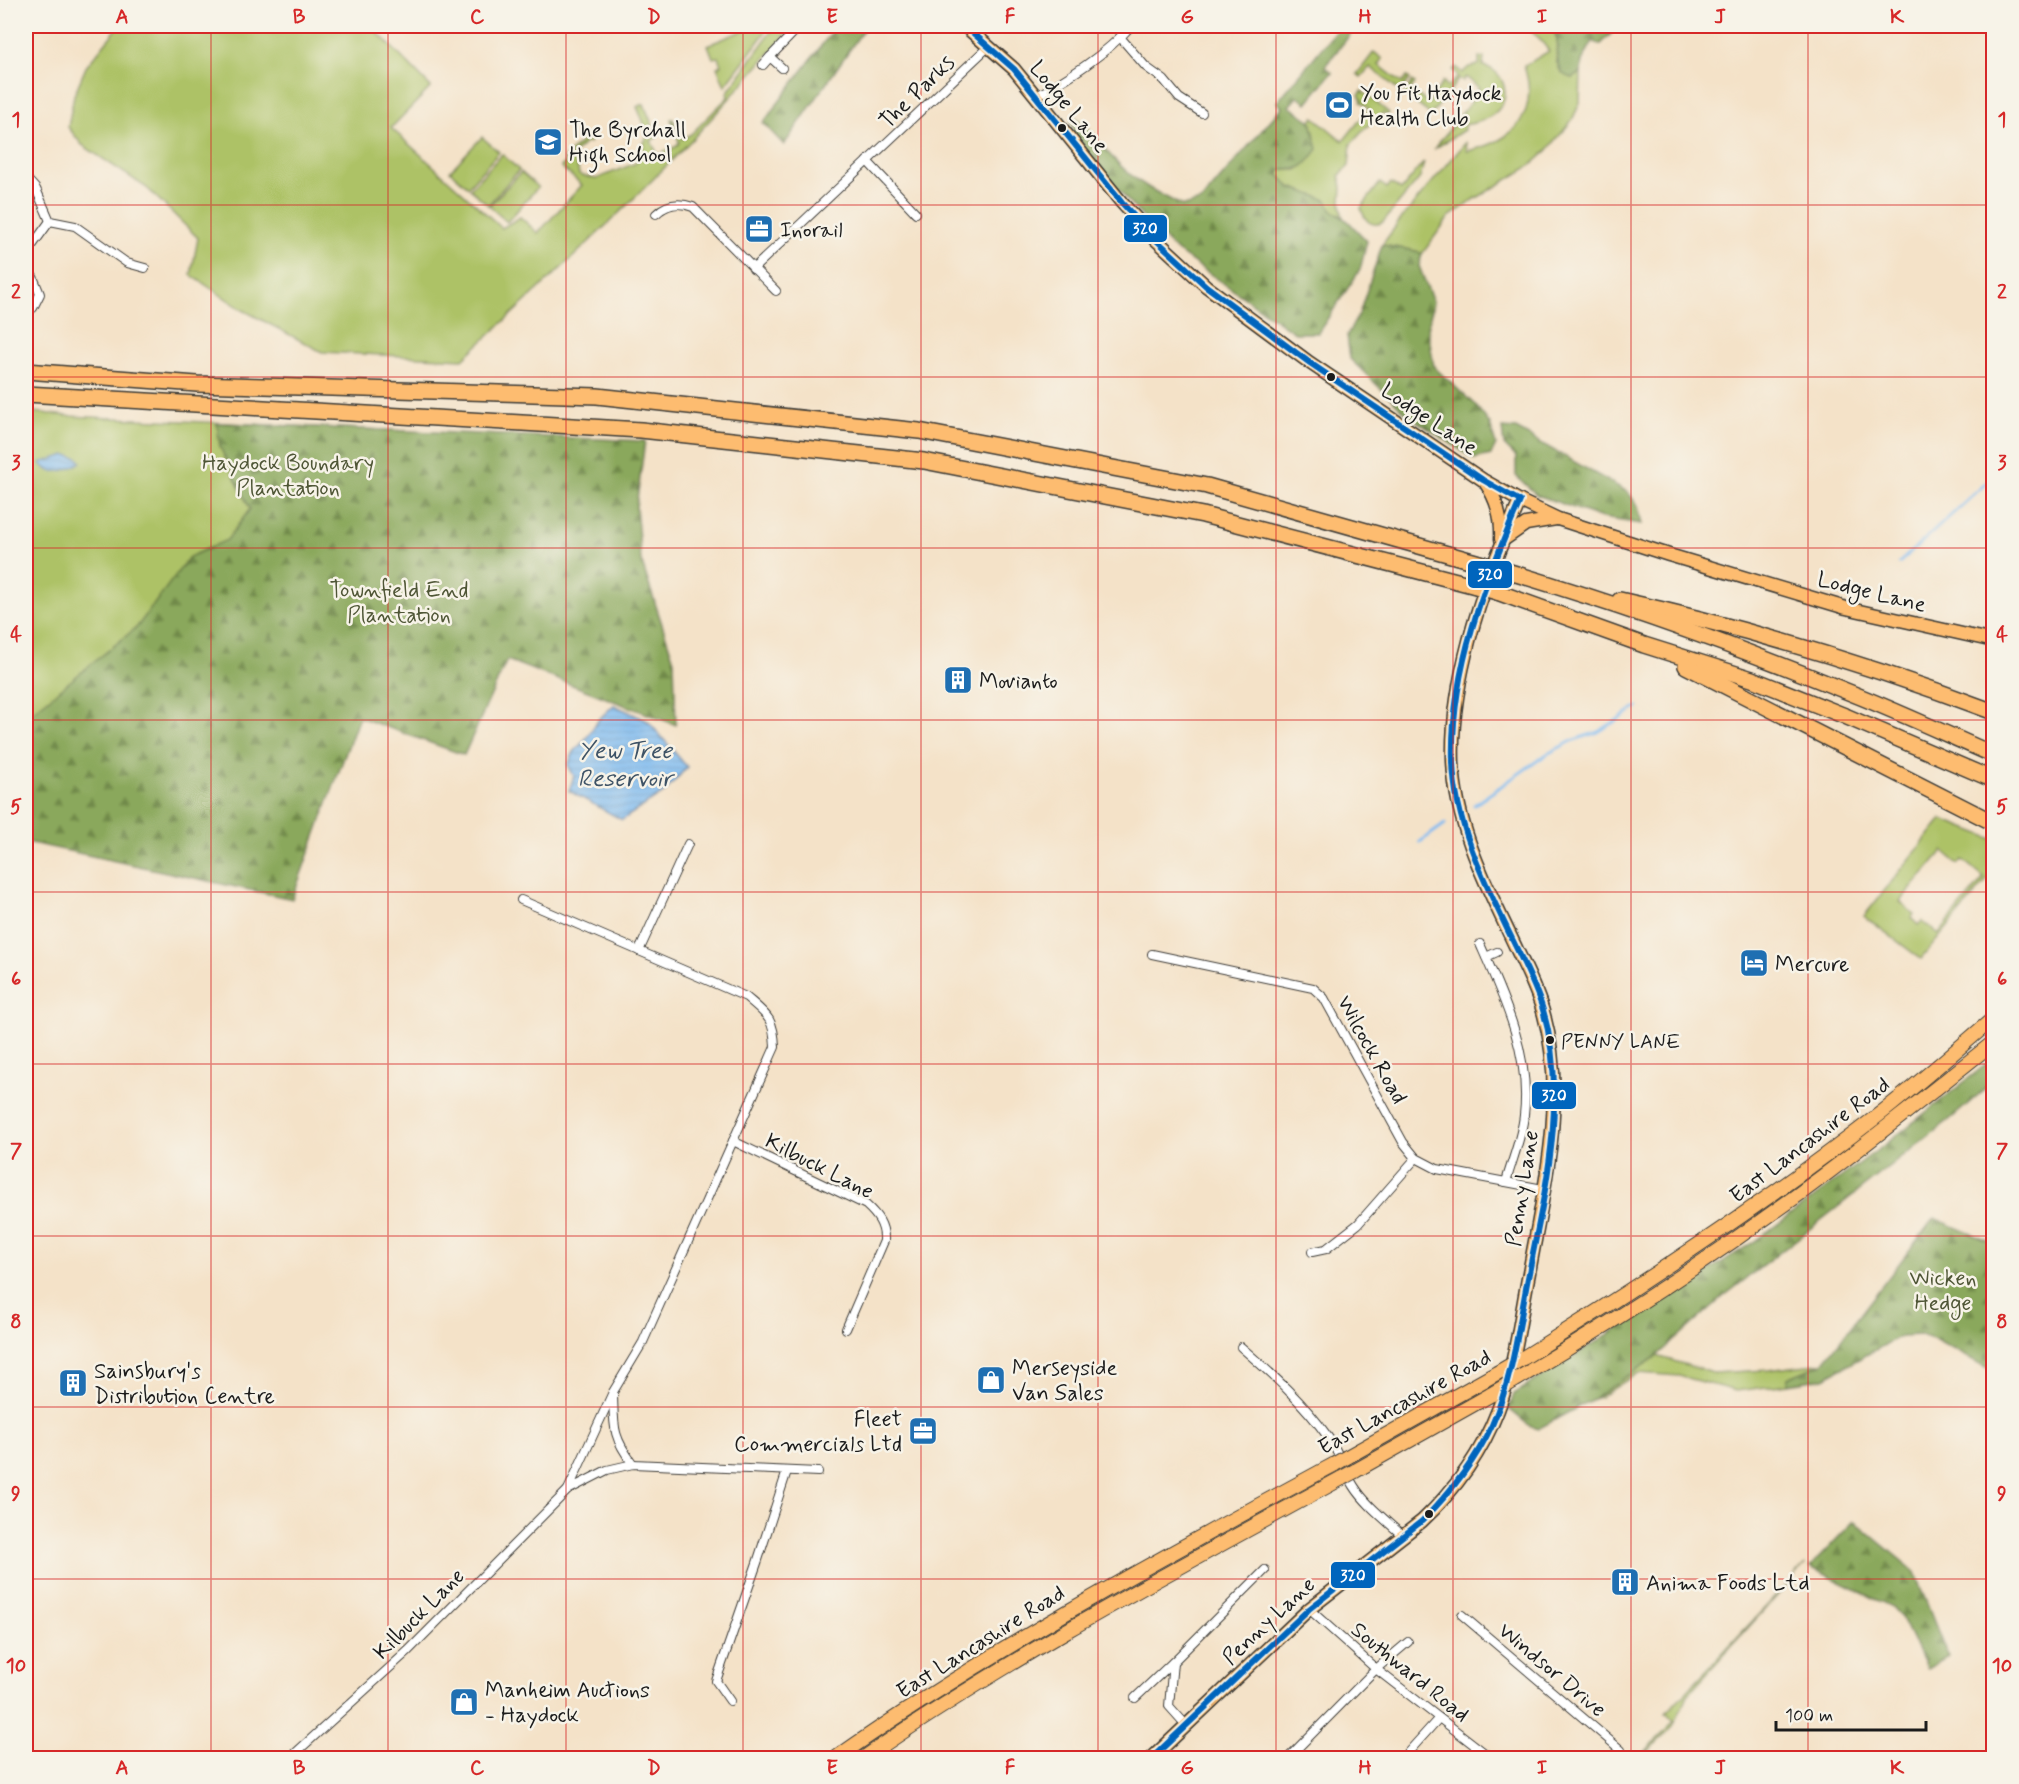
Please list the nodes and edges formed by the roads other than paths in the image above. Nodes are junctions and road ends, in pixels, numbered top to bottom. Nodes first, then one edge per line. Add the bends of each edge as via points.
1 (800, 26) edge
2 (965, 26) edge
3 (1131, 26) edge
4 (1120, 37) junction
5 (989, 46) junction
6 (770, 57) junction
7 (763, 65) dead end
8 (782, 68) dead end
9 (1037, 96) junction
10 (1202, 113) dead end
11 (867, 161) junction
12 (26, 178) edge
13 (916, 213) dead end
14 (656, 214) dead end
15 (50, 221) junction
16 (26, 254) edge
17 (145, 268) dead end
18 (26, 269) edge
19 (753, 269) junction
20 (776, 291) dead end
21 (33, 308) dead end
22 (26, 370) edge
23 (26, 394) edge
24 (1483, 480) junction
25 (1520, 501) junction
26 (1558, 519) junction
27 (1500, 546) junction
28 (1553, 585) junction
29 (1994, 641) edge
30 (1644, 645) junction
31 (1994, 712) edge
32 (1994, 755) edge
33 (1994, 780) edge
34 (1994, 823) edge
35 (688, 844) dead end
36 (521, 900) dead end
37 (1480, 944) dead end
38 (639, 951) junction
39 (1497, 951) dead end
40 (1152, 954) dead end
41 (1486, 957) junction
42 (1994, 1018) edge
43 (1994, 1042) edge
44 (733, 1141) junction
45 (1416, 1158) junction
46 (1506, 1182) junction
47 (1544, 1189) junction
48 (1312, 1252) dead end
49 (846, 1329) dead end
50 (1241, 1347) dead end
51 (613, 1392) junction
52 (633, 1464) junction
53 (787, 1471) junction
54 (818, 1472) dead end
55 (568, 1490) junction
56 (1403, 1536) junction
57 (1265, 1570) dead end
58 (1309, 1609) junction
59 (1462, 1615) dead end
60 (1408, 1642) dead end
61 (1173, 1662) junction
62 (1376, 1669) junction
63 (1134, 1698) dead end
64 (730, 1701) dead end
65 (1439, 1718) junction
66 (1186, 1725) junction
67 (290, 1758) edge
68 (836, 1758) edge
69 (864, 1758) edge
70 (1152, 1758) edge
71 (1288, 1758) edge
72 (1403, 1758) edge
73 (1491, 1758) edge
74 (1615, 1758) edge

1 - 6 street
2 - 5 main road, Lodge Lane
3 - 4 street
4 - 9 street via 1073,75
4 - 10 street via 1179,98
5 - 9 main road, Lodge Lane
5 - 11 street, The Parks
6 - 7 street
6 - 8 street
9 - 24 main road, Lodge Lane via 1122,203 1206,286 1310,363
11 - 13 street
11 - 19 street, The Parks
12 - 15 street via 36,189
14 - 19 street via 672,204 693,207
15 - 16 street
15 - 17 street via 75,226 127,263
18 - 21 street via 40,294
19 - 20 street
22 - 28 highway, bridge via 197,384 597,396 919,432 1207,486
23 - 30 highway, bridge via 641,430 924,461 1203,514 1497,592
24 - 25 main road, Lodge Lane
24 - 27 main road via 1498,507
25 - 26 main road, Lodge Lane
25 - 27 main road, Penny Lane
26 - 27 main road via 1519,527
26 - 29 main road, Lodge Lane via 1846,608
27 - 47 main road, Penny Lane via 1461,675 1453,722 1453,764 1459,807 1473,854 1539,996 1549,1035 1553,1096
28 - 31 highway via 1750,633
28 - 32 highway via 1765,660
30 - 33 highway via 1752,680
30 - 34 highway
35 - 38 street
36 - 38 street, Kilbuck Lane
37 - 41 street
38 - 44 street, Kilbuck Lane via 746,997 766,1014 774,1028 775,1047
39 - 41 street
40 - 45 street, Wilcock Road via 1313,988 1324,998 1403,1142
41 - 46 street via 1513,1023 1523,1062 1524,1116
42 - 68 highway, East Lancashire Road, bridge via 1904,1095 1775,1192 1647,1280 1497,1373 1042,1626
43 - 69 highway, East Lancashire Road, bridge via 1923,1101 1788,1202 1654,1295 1518,1380 1063,1632
44 - 49 street, Kilbuck Lane via 867,1204 876,1214 883,1226 884,1241
44 - 51 street, Kilbuck Lane via 643,1342
45 - 46 street via 1437,1169
45 - 48 street via 1358,1224 1326,1249
46 - 47 street
47 - 56 main road, Penny Lane via 1516,1352 1498,1409 1484,1442 1454,1486 1436,1508
50 - 56 street via 1315,1420 1363,1498
51 - 52 street via 614,1431 619,1446
51 - 55 street, Kilbuck Lane
52 - 53 street, Kilbuck Lane
52 - 55 street, Kilbuck Lane via 607,1470
53 - 54 street, Kilbuck Lane
53 - 64 street via 716,1681
55 - 67 street, Kilbuck Lane via 408,1651
56 - 58 main road, Penny Lane
57 - 61 street
58 - 62 street, Southward Road
58 - 66 main road, Penny Lane
59 - 74 street, Windsor Drive via 1621,1750
60 - 62 street
61 - 63 street
61 - 66 street via 1169,1706
62 - 65 street, Southward Road
62 - 71 street
65 - 72 street
65 - 73 street, Southward Road
66 - 70 main road, Penny Lane

